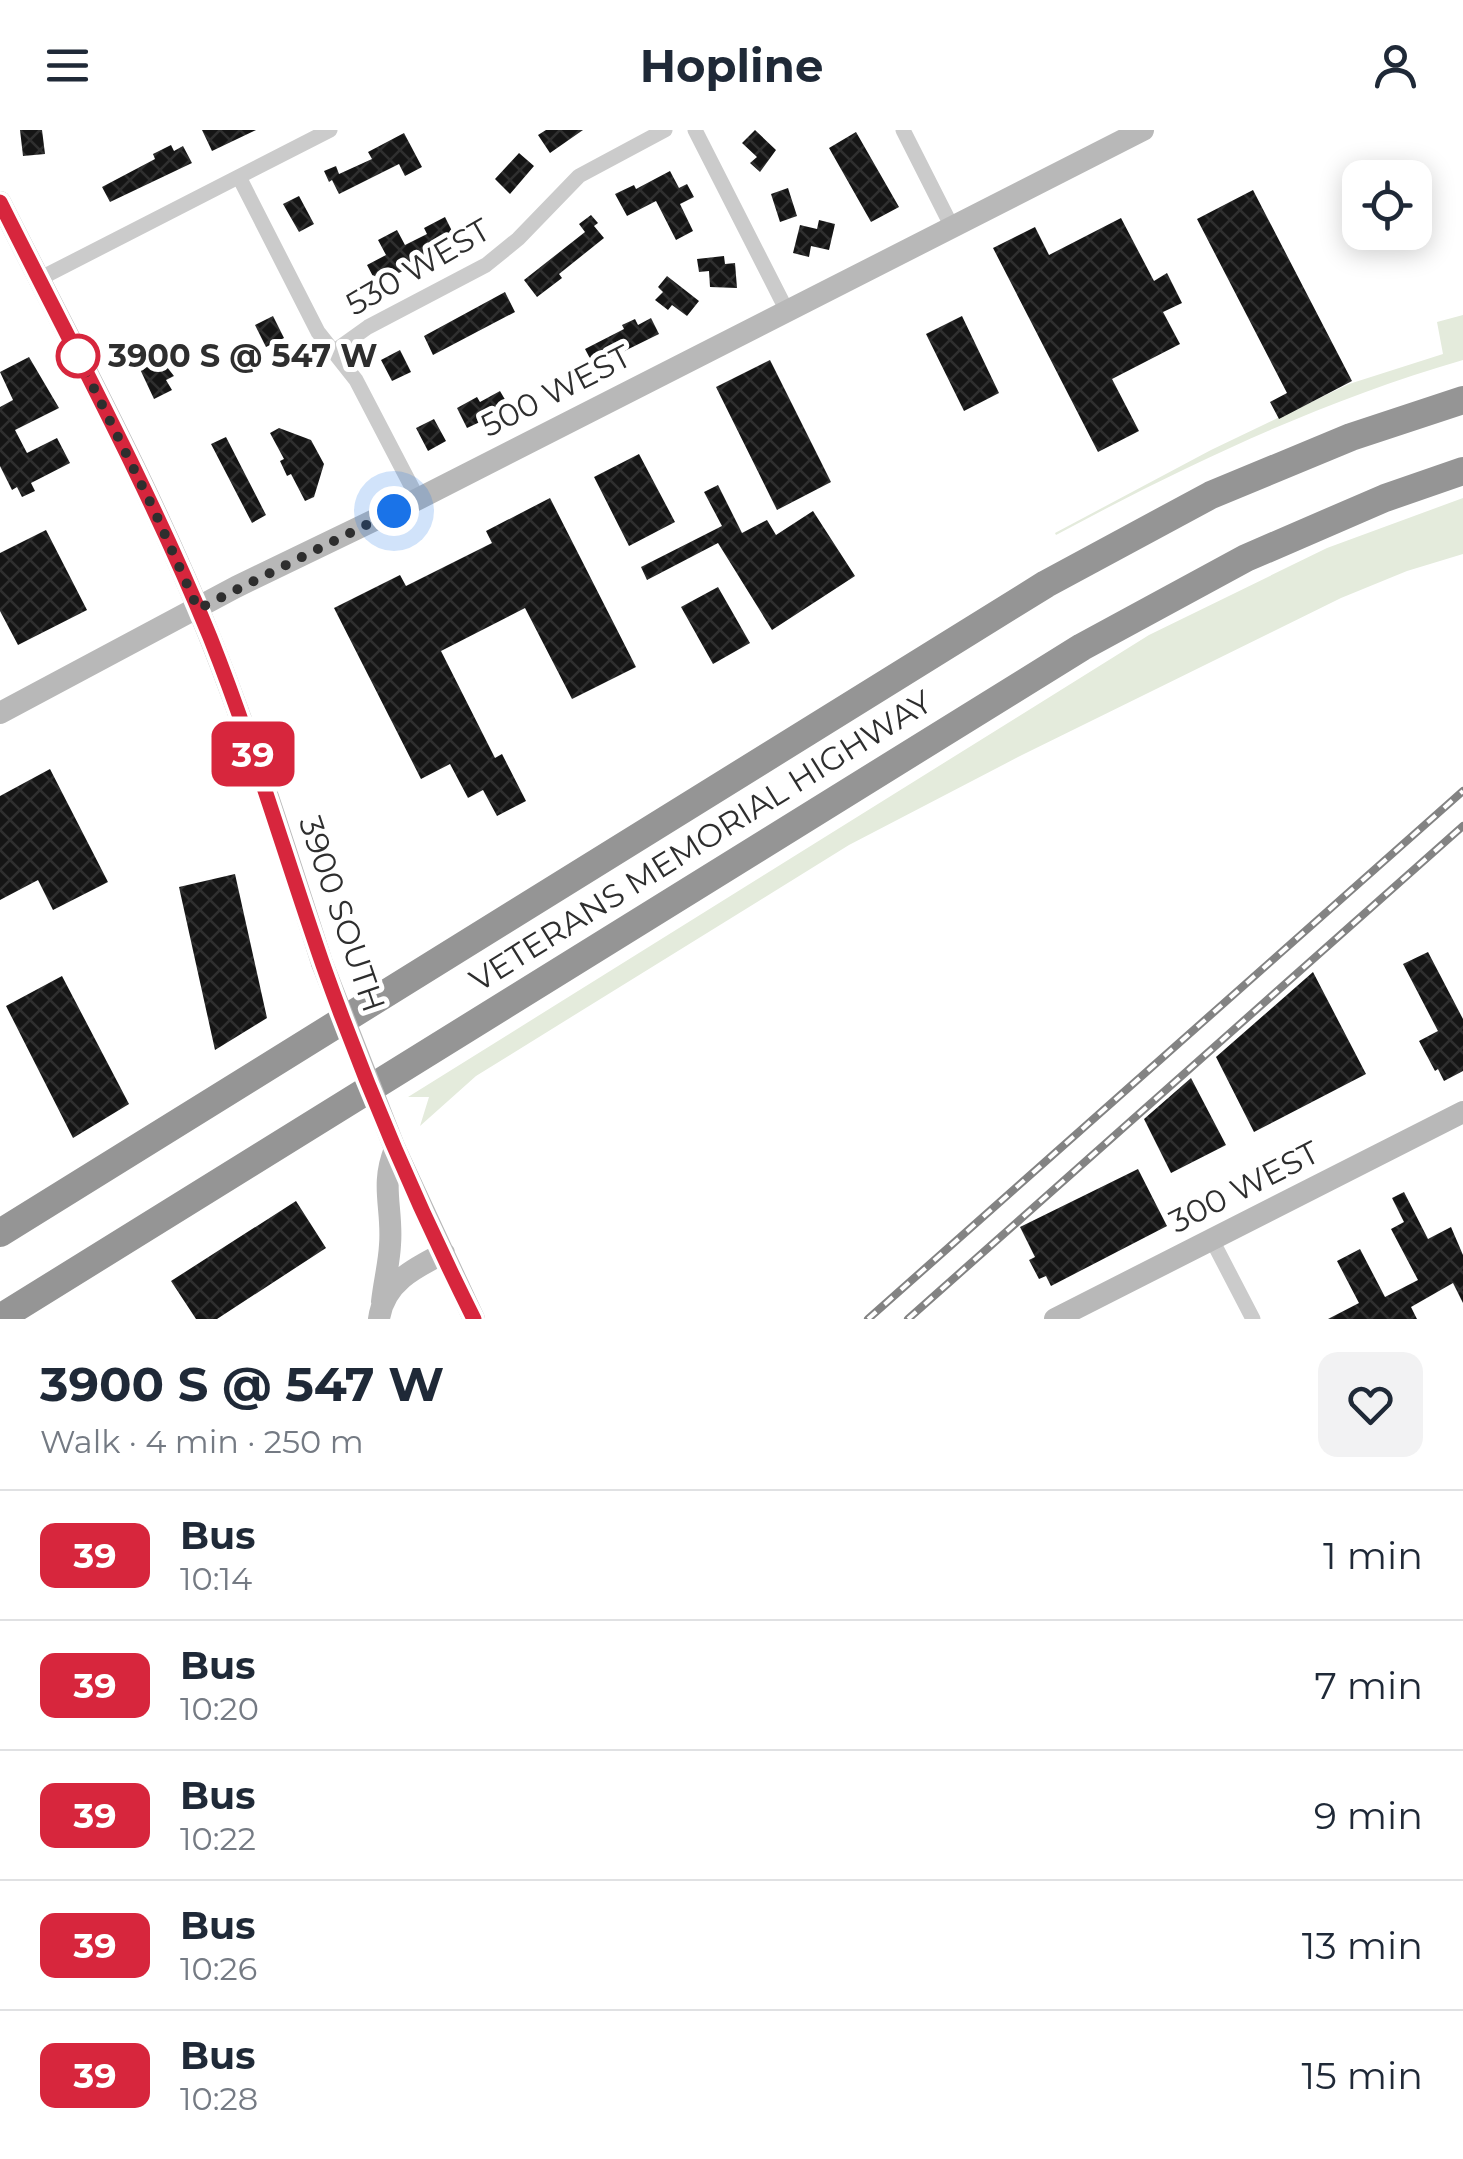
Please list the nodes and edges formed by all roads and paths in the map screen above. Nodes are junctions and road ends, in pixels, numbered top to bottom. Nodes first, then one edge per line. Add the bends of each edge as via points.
1 (330, 130) edge
2 (665, 130) edge
3 (695, 130) edge
4 (903, 130) edge
5 (1143, 130) edge
6 (239, 177) junction
7 (0, 202) edge
8 (952, 226) junction
9 (39, 280) junction
10 (787, 311) junction
11 (333, 352) junction
12 (1463, 400) edge
13 (1463, 471) edge
14 (418, 498) junction
15 (198, 609) junction
16 (0, 713) edge
17 (1463, 1112) edge
18 (396, 1149) junction
19 (0, 1233) edge
20 (1212, 1240) junction
21 (444, 1253) junction
22 (380, 1310) edge
23 (0, 1318) edge
24 (474, 1319) edge
25 (1056, 1319) edge
26 (1252, 1319) edge

1 - 6 street
2 - 11 street, 530 WEST via 579,176 486,265 368,326
3 - 10 street
4 - 8 street
5 - 8 main road, 500 WEST
6 - 9 street
6 - 11 street
7 - 9 main road, 3900 SOUTH
8 - 10 main road, 500 WEST
9 - 15 main road, 3900 SOUTH
10 - 14 main road, 500 WEST
11 - 14 street via 356,380
12 - 19 highway, VETERANS MEMORIAL HIGHWAY via 1211,495 1046,584
13 - 23 highway, VETERANS MEMORIAL HIGHWAY via 1246,558 1082,646
14 - 15 main road, 500 WEST
15 - 16 main road, 500 WEST
15 - 18 main road, 3900 SOUTH, bridge via 322,962
17 - 20 main road, 300 WEST
18 - 21 main road, 3900 SOUTH
18 - 22 main road via 387,1169 390,1244
20 - 25 main road, 300 WEST
20 - 26 street
21 - 22 main road via 398,1280
21 - 24 main road, 3900 SOUTH

